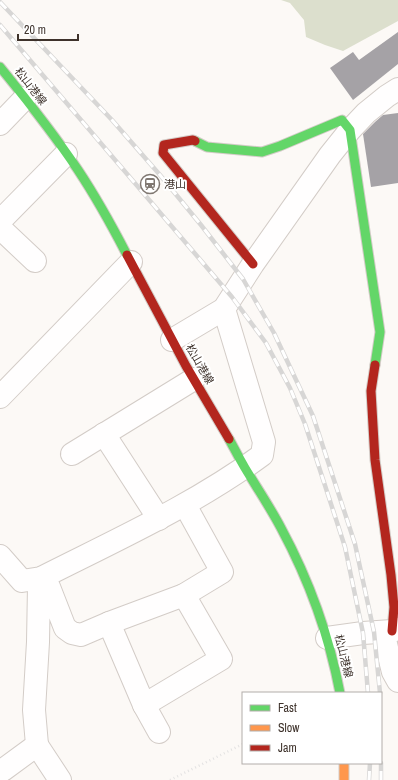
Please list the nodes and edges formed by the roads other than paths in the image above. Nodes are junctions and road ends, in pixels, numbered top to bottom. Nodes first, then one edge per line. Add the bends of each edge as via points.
1 (0, 66) edge
2 (398, 89) edge
3 (25, 98) junction
4 (0, 124) edge
5 (350, 130) junction
6 (66, 154) junction
7 (0, 221) edge
8 (0, 228) edge
9 (35, 261) dead end
10 (131, 262) junction
11 (253, 264) junction
12 (224, 309) junction
13 (172, 340) junction
14 (194, 379) junction
15 (0, 397) edge
16 (104, 434) junction
17 (72, 454) dead end
18 (245, 468) junction
19 (185, 505) junction
20 (159, 519) junction
21 (0, 556) edge
22 (41, 578) junction
23 (184, 595) junction
24 (109, 623) junction
25 (391, 631) edge
26 (327, 638) junction
27 (398, 681) edge
28 (340, 692) edge
29 (144, 705) junction
30 (159, 732) dead end
31 (37, 745) junction
32 (344, 764) edge
33 (0, 770) edge
34 (60, 780) edge
35 (344, 780) edge

1 - 3 street, 松山港線
2 - 5 street via 366,113
3 - 4 street
3 - 6 street, 松山港線
5 - 11 street
5 - 11 street via 342,120 262,152 206,147 193,140 164,145 163,152
5 - 25 street via 380,332 371,391 375,460 394,607
6 - 7 street
6 - 10 street, 松山港線 via 100,206
8 - 9 street
10 - 13 street, 松山港線
10 - 15 street
11 - 12 street
12 - 13 street
12 - 18 street via 264,442 262,455
13 - 14 street, 松山港線
14 - 16 street
14 - 18 street, 松山港線
16 - 17 street
16 - 20 street
18 - 19 street
18 - 26 street, 松山港線 via 286,536
19 - 20 street
19 - 23 street via 222,572
20 - 22 street
21 - 22 street via 22,581
22 - 24 street via 49,587 65,628 72,633 81,635
22 - 31 street via 34,710
23 - 24 street
23 - 29 street via 221,659
24 - 29 street
25 - 26 street
25 - 27 street via 393,672
26 - 28 street, 松山港線
29 - 30 street
31 - 33 street
31 - 34 street
32 - 35 street

